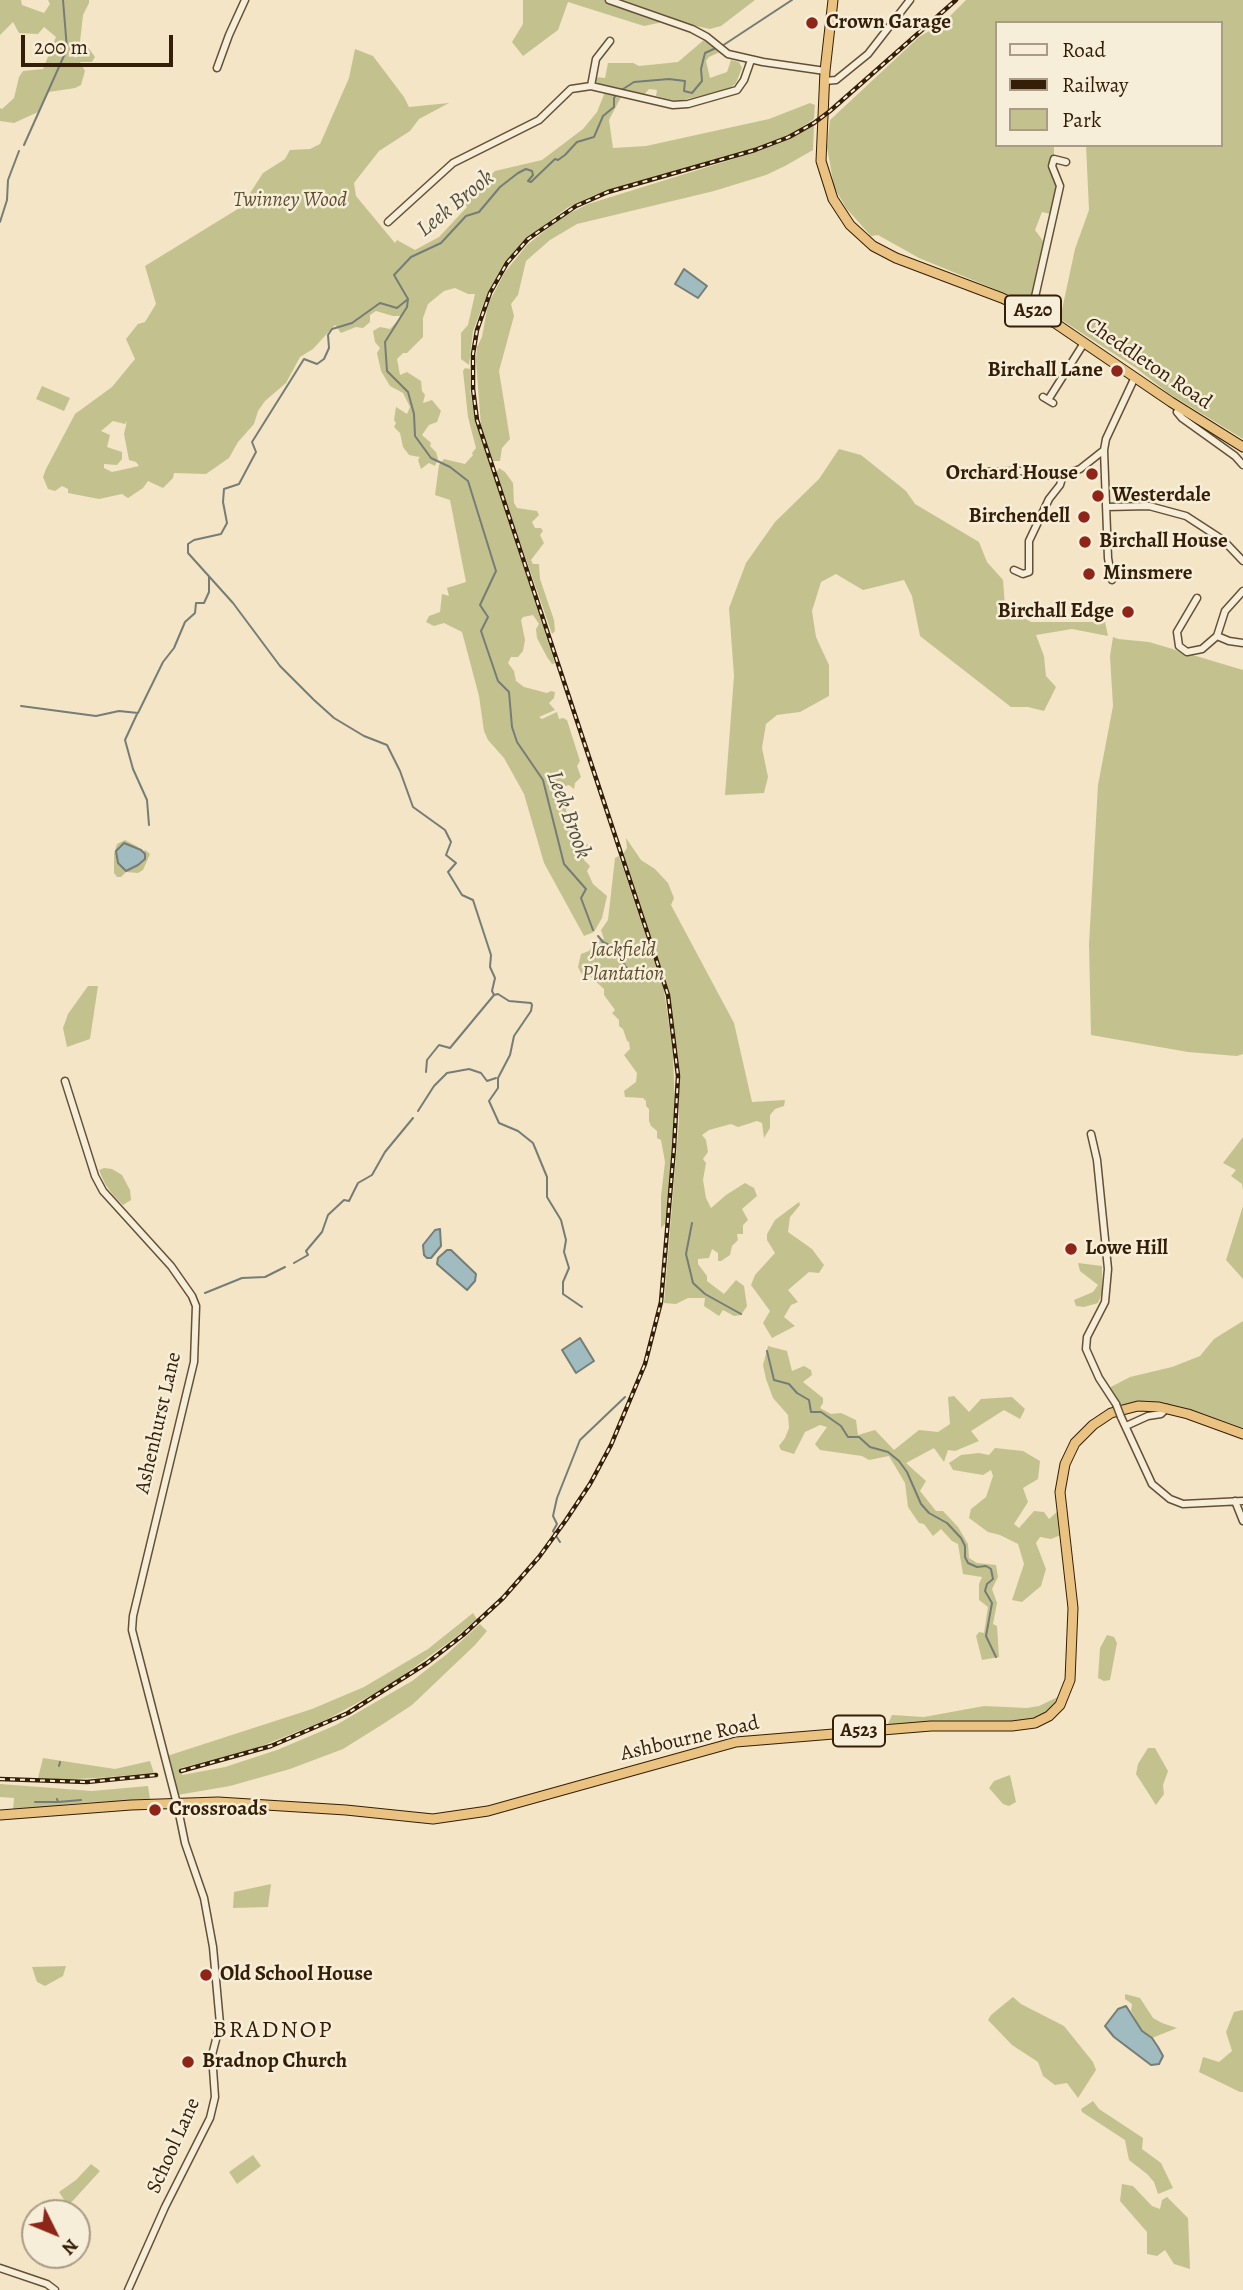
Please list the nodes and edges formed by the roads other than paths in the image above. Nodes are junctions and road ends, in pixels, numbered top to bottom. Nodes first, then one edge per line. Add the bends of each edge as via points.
1 (245, 0) edge
2 (608, 0) edge
3 (833, 0) edge
4 (910, 0) edge
5 (610, 41) dead end
6 (751, 60) junction
7 (217, 68) dead end
8 (825, 76) junction
9 (591, 86) junction
10 (1066, 162) dead end
11 (388, 222) dead end
12 (1055, 323) junction
13 (1084, 343) junction
14 (1135, 377) junction
15 (1048, 400) dead end
16 (1180, 408) junction
17 (1243, 447) edge
18 (1104, 450) junction
19 (1243, 465) edge
20 (975, 472) dead end
21 (1063, 475) junction
22 (1106, 507) junction
23 (1243, 561) edge
24 (1013, 570) dead end
25 (1112, 580) dead end
26 (1243, 591) edge
27 (1197, 598) dead end
28 (1217, 636) junction
29 (1243, 643) edge
30 (65, 1081) dead end
31 (1091, 1134) dead end
32 (1164, 1411) junction
33 (1126, 1426) junction
34 (1243, 1434) edge
35 (1239, 1501) edge
36 (1243, 1521) edge
37 (177, 1804) junction
38 (0, 1815) edge
39 (0, 2267) edge
40 (55, 2290) edge
41 (128, 2290) edge

1 - 7 street
2 - 6 street via 692,29 723,51
3 - 8 highway, A520
4 - 8 street via 868,54 836,80
5 - 9 street via 596,58
6 - 8 street
6 - 9 street via 741,86 733,93 680,105
8 - 12 highway, Cheddleton Road / A520 via 820,147 827,185 840,213 861,236 896,258
9 - 11 street via 571,89 539,120 453,163
10 - 12 street via 1054,159 1052,166 1060,186 1035,297
12 - 13 highway, Cheddleton Road / A520
13 - 14 highway, Cheddleton Road / A520
13 - 15 street
14 - 16 highway, Cheddleton Road / A520
14 - 18 street
16 - 17 highway, Cheddleton Road / A520
16 - 19 street via 1177,412 1182,418
18 - 21 street
18 - 22 street
20 - 21 street
21 - 24 street via 1029,541 1029,572
22 - 23 street via 1149,506 1186,516 1223,540
22 - 25 street
26 - 28 street via 1225,611
27 - 28 street via 1177,632 1179,646 1196,652
28 - 29 street
30 - 37 street, Ashenhurst Lane via 103,1191 171,1266 196,1306 194,1362 132,1625
31 - 33 street, bridge via 1108,1269 1105,1302 1087,1336 1086,1349
32 - 33 street
32 - 34 highway, Ashbourne Road / A523 via 1199,1417
32 - 37 highway, Ashbourne Road / A523 via 1138,1406 1111,1413 1082,1434 1070,1451 1060,1492 1073,1608 1070,1680 1060,1705 1035,1723 931,1726 736,1742 488,1811 433,1819 256,1804
33 - 35 street via 1159,1491 1183,1504
35 - 36 street
37 - 38 highway, Ashbourne Road / A523
37 - 41 street, School Lane via 213,1947 220,2004 212,2054 215,2097
39 - 40 street

